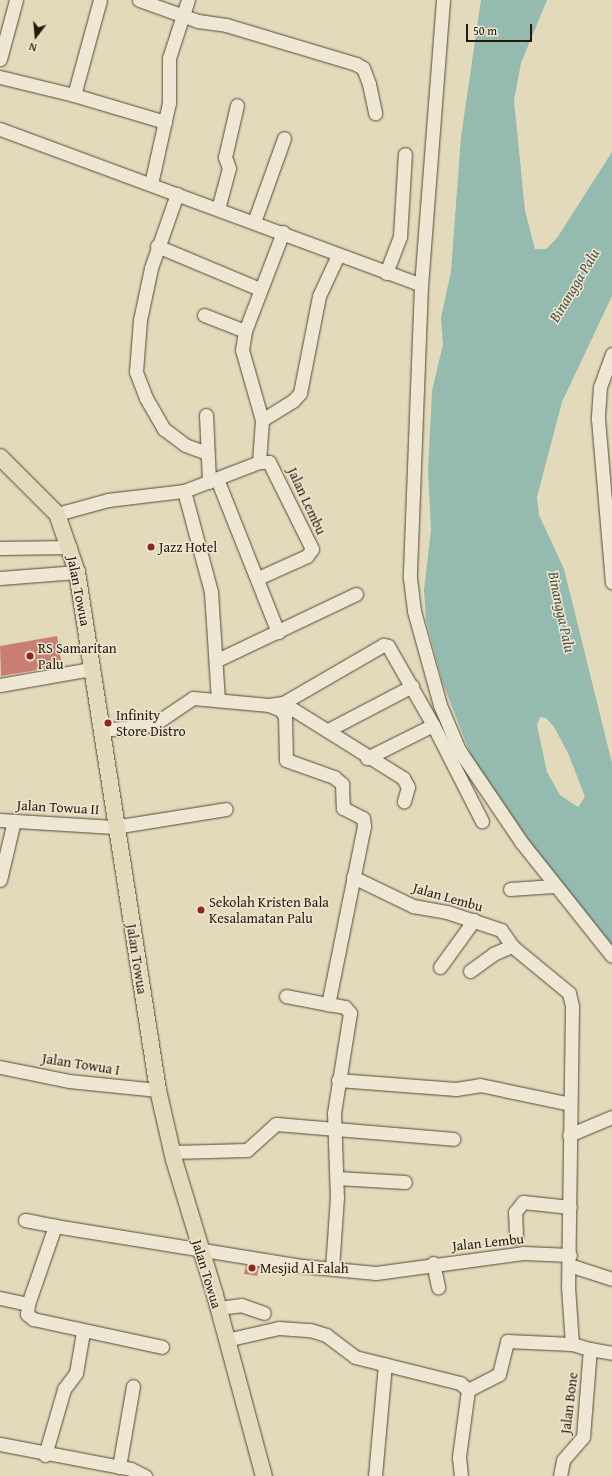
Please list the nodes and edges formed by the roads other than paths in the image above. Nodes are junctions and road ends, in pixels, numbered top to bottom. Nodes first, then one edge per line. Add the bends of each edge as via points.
1 (16, 0) edge
2 (100, 0) edge
3 (139, 0) edge
4 (188, 0) edge
5 (443, 0) edge
6 (183, 15) junction
7 (0, 59) edge
8 (0, 77) edge
9 (74, 95) junction
10 (237, 105) dead end
11 (375, 113) dead end
12 (165, 122) junction
13 (0, 129) edge
14 (284, 138) dead end
15 (405, 154) dead end
16 (151, 184) junction
17 (177, 194) junction
18 (218, 208) junction
19 (254, 222) junction
20 (283, 232) junction
21 (157, 246) junction
22 (338, 255) junction
23 (386, 273) junction
24 (421, 284) junction
25 (260, 289) junction
26 (204, 315) dead end
27 (245, 331) junction
28 (612, 354) edge
29 (606, 388) edge
30 (206, 414) dead end
31 (262, 420) junction
32 (208, 453) junction
33 (0, 457) edge
34 (259, 462) junction
35 (213, 481) junction
36 (184, 492) junction
37 (57, 514) junction
38 (70, 547) junction
39 (0, 548) edge
40 (77, 572) junction
41 (0, 578) edge
42 (258, 578) junction
43 (612, 582) edge
44 (356, 594) dead end
45 (278, 632) junction
46 (217, 660) junction
47 (92, 669) junction
48 (0, 685) edge
49 (412, 686) junction
50 (218, 699) junction
51 (284, 703) junction
52 (269, 705) junction
53 (433, 725) junction
54 (101, 730) junction
55 (328, 730) junction
56 (367, 758) junction
57 (404, 801) dead end
58 (226, 809) dead end
59 (0, 820) edge
60 (14, 821) junction
61 (482, 821) dead end
62 (114, 827) junction
63 (353, 877) junction
64 (0, 880) edge
65 (554, 886) junction
66 (510, 889) dead end
67 (474, 920) junction
68 (512, 946) junction
69 (612, 956) edge
70 (440, 967) dead end
71 (470, 971) dead end
72 (286, 996) dead end
73 (328, 1004) junction
74 (0, 1067) edge
75 (338, 1080) junction
76 (158, 1090) junction
77 (570, 1104) junction
78 (612, 1117) edge
79 (333, 1128) junction
80 (569, 1135) junction
81 (453, 1139) dead end
82 (172, 1152) junction
83 (337, 1178) junction
84 (405, 1182) dead end
85 (570, 1207) junction
86 (25, 1220) dead end
87 (55, 1226) junction
88 (516, 1237) dead end
89 (199, 1249) junction
90 (569, 1260) junction
91 (433, 1264) junction
92 (332, 1269) junction
93 (612, 1279) edge
94 (438, 1287) dead end
95 (0, 1298) edge
96 (28, 1304) junction
97 (218, 1308) junction
98 (264, 1313) dead end
99 (82, 1332) junction
100 (226, 1340) junction
101 (572, 1344) junction
102 (162, 1347) dead end
103 (590, 1350) junction
104 (612, 1353) edge
105 (385, 1364) junction
106 (133, 1386) dead end
107 (468, 1390) junction
108 (0, 1444) edge
109 (45, 1455) junction
110 (119, 1467) junction
111 (145, 1476) edge
112 (264, 1476) edge
113 (375, 1476) edge
114 (461, 1476) edge
115 (560, 1476) edge

1 - 7 street
2 - 9 street
3 - 6 street
4 - 6 street
5 - 24 street
6 - 11 street via 226,25 356,64 363,68
6 - 12 street via 169,58 170,89
8 - 9 street
9 - 12 street
10 - 18 street via 225,157 229,168
12 - 16 street
13 - 16 street
14 - 19 street
15 - 23 street via 400,237
16 - 17 street
17 - 18 street
17 - 21 street
18 - 19 street
19 - 20 street
20 - 22 street
20 - 25 street
21 - 25 street
21 - 32 street via 140,320 136,362 143,392 164,429 185,446
22 - 23 street
22 - 31 street via 319,296 298,397
23 - 24 street
24 - 65 street via 410,578 414,611 440,705 459,750 491,800
25 - 27 street
26 - 27 street
27 - 31 street via 242,355
28 - 29 street
29 - 43 street via 598,419
30 - 32 street
31 - 34 street
32 - 35 street
33 - 37 main road, Jalan Towua
34 - 35 street
34 - 42 street, Jalan Lembu via 269,462 274,466 312,549 307,556
35 - 36 street
35 - 42 street
36 - 37 street via 108,500
36 - 46 street via 211,592
37 - 38 main road, Jalan Towua
38 - 39 street
38 - 40 main road, Jalan Towua
40 - 41 street
40 - 47 main road, Jalan Towua
42 - 45 street
44 - 45 street
45 - 46 street
46 - 50 street
47 - 48 street
47 - 54 main road, Jalan Towua
49 - 51 street via 393,651 383,645
49 - 53 street
49 - 55 street
50 - 52 street
50 - 54 street via 193,698 152,725
51 - 52 street
51 - 55 street
52 - 63 street via 280,710 285,716 286,760 334,777 342,784 343,808 363,818 364,826
53 - 56 street
53 - 61 street
54 - 62 main road, Jalan Towua
55 - 56 street
56 - 57 street via 405,780 408,787
58 - 62 street, Jalan Towua II
59 - 60 street, Jalan Towua II
60 - 62 street, Jalan Towua II
60 - 64 street
62 - 76 main road, Jalan Towua
63 - 67 street, Jalan Lembu via 413,906 435,908
63 - 73 street
65 - 66 street
65 - 69 street
67 - 68 street, Jalan Lembu via 501,930
67 - 70 street
68 - 71 street via 493,954
68 - 77 street, Jalan Lembu via 559,983 572,999
72 - 73 street
73 - 75 street via 345,1007 350,1013
74 - 76 street, Jalan Towua I via 69,1081
75 - 77 street via 456,1089 480,1086
75 - 79 street
76 - 82 main road, Jalan Towua
77 - 80 street, Jalan Lembu
78 - 80 street
79 - 81 street
79 - 82 street via 276,1124 247,1150
79 - 83 street
80 - 85 street, Jalan Lembu
82 - 89 main road, Jalan Towua
83 - 84 street
83 - 92 street
85 - 88 street via 523,1202 514,1212
85 - 90 street, Jalan Lembu
86 - 87 street, Jalan Lembu
87 - 89 street, Jalan Lembu
87 - 96 street
89 - 92 street, Jalan Lembu
89 - 97 main road, Jalan Towua
90 - 91 street, Jalan Lembu via 523,1253
90 - 93 street, Jalan Lembu
90 - 101 street
91 - 92 street, Jalan Lembu via 390,1272
91 - 94 street
95 - 96 street
96 - 99 street via 29,1317
97 - 98 street via 241,1305
97 - 100 main road, Jalan Towua
99 - 102 street
99 - 109 street via 76,1373 64,1389
100 - 105 street via 279,1328 310,1330 326,1335 349,1355
100 - 112 main road, Jalan Towua
101 - 103 street
101 - 107 street via 507,1341 499,1374
103 - 104 street
103 - 115 street, Jalan Bone via 583,1437 563,1460
105 - 107 street via 455,1381
105 - 113 street
106 - 110 street
107 - 114 street via 459,1457
108 - 109 street
109 - 110 street
110 - 111 street

